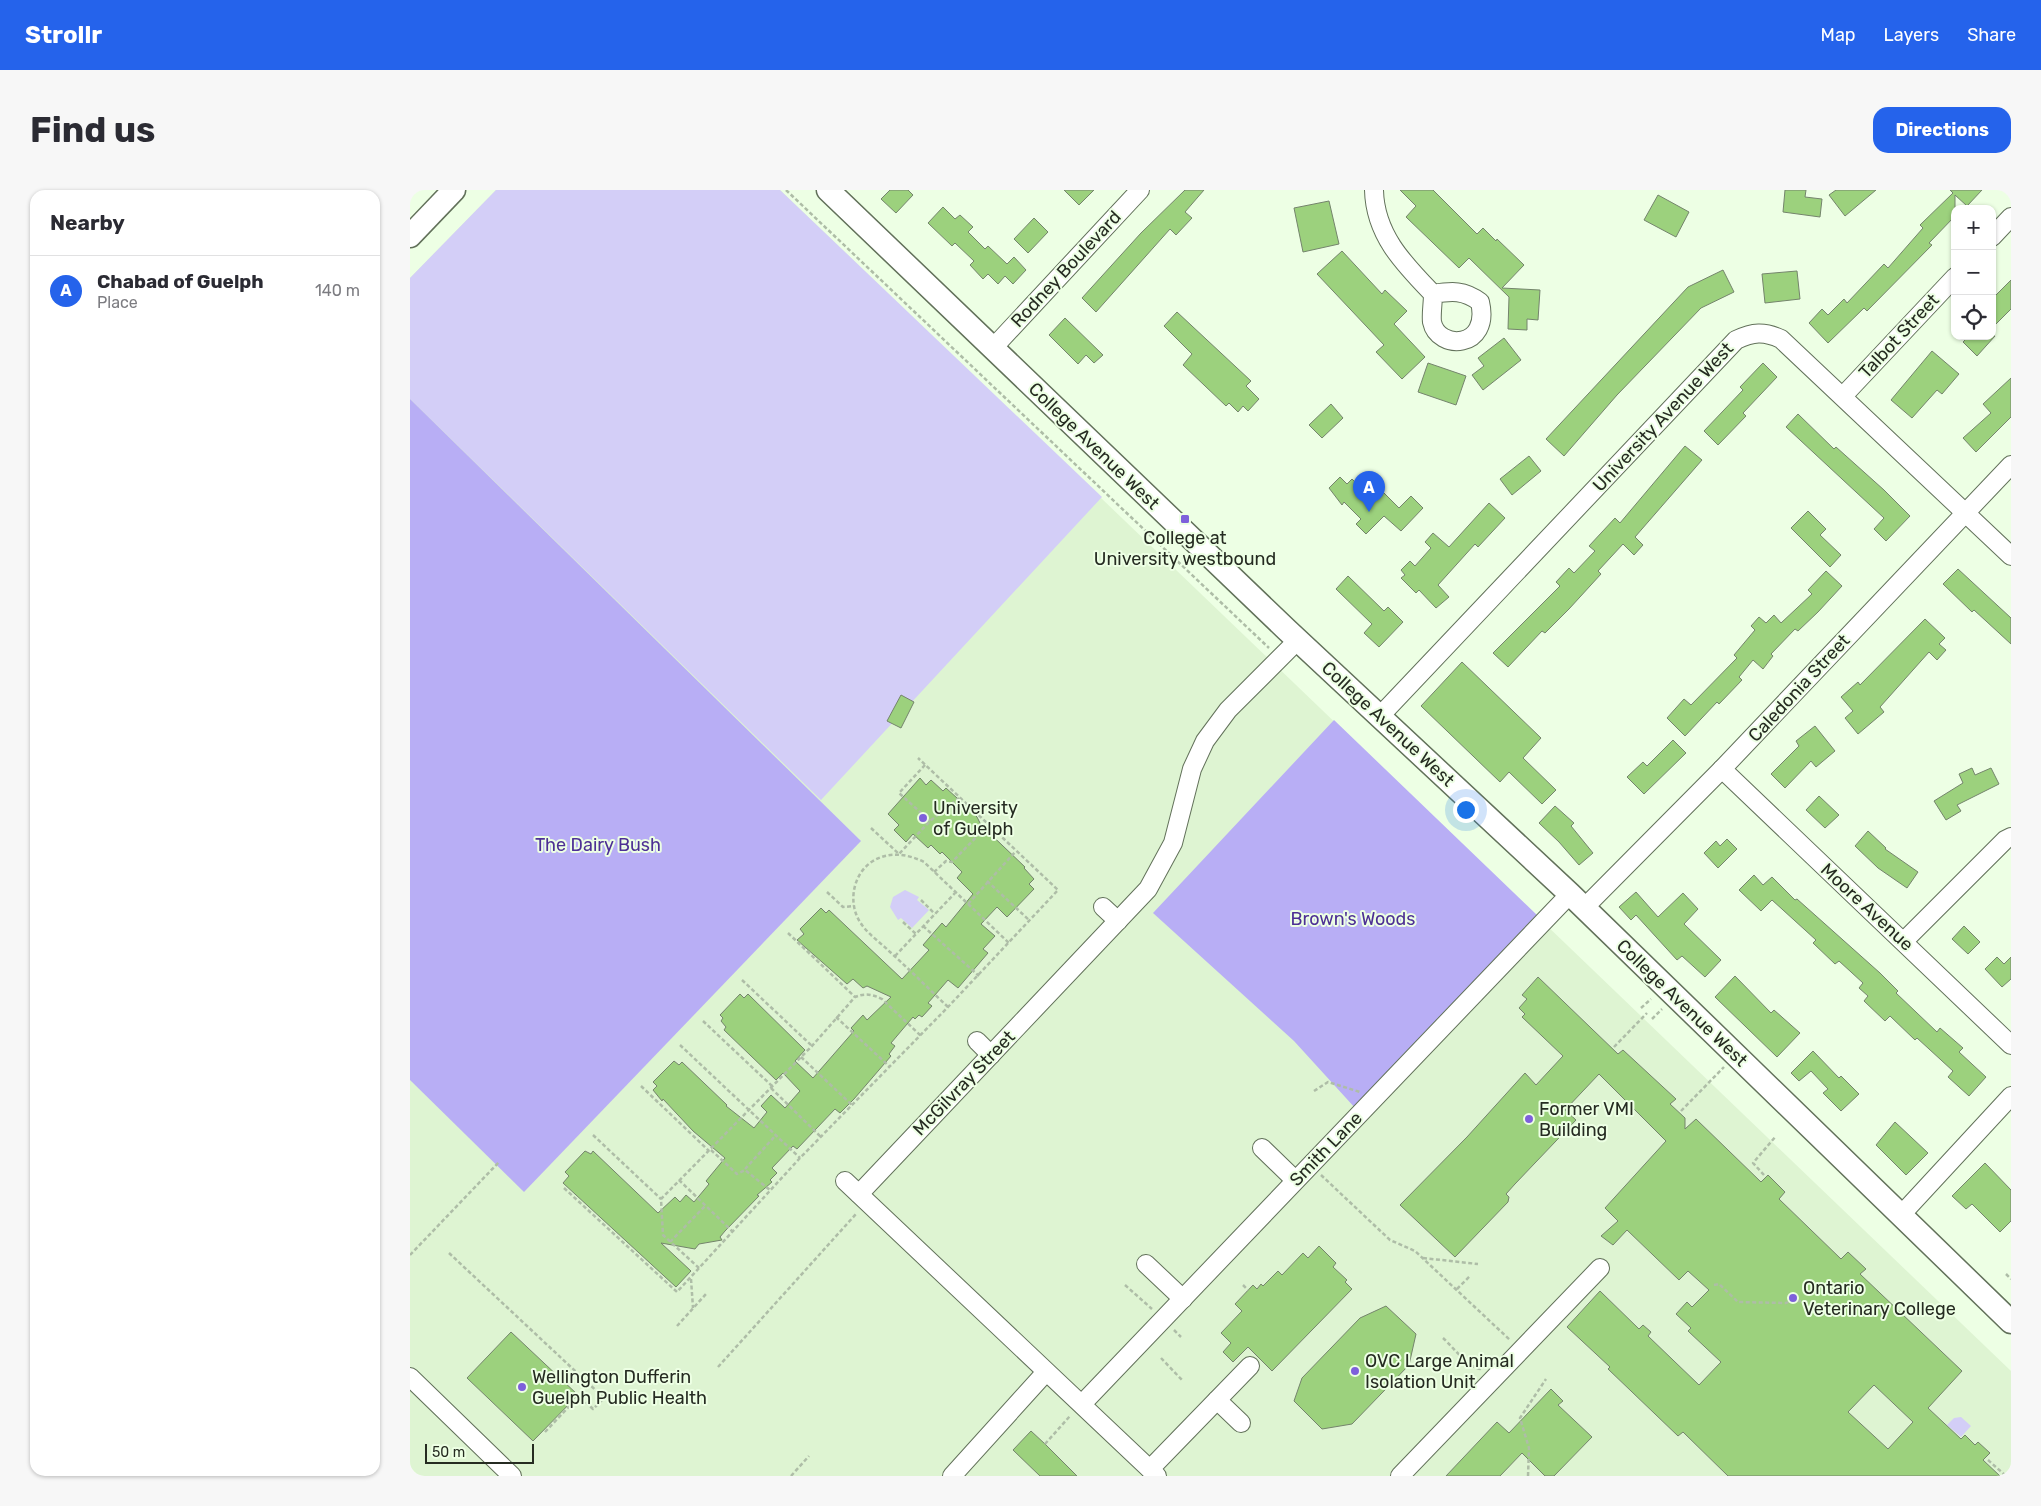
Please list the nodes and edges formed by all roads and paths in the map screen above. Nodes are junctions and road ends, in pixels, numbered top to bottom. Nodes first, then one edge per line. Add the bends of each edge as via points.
1 (454, 190) edge
2 (786, 190) edge
3 (828, 190) edge
4 (1140, 190) edge
5 (1374, 190) edge
6 (2011, 217) edge
7 (1996, 233) edge
8 (410, 236) edge
9 (1951, 281) edge
10 (1433, 294) dead end
11 (992, 349) junction
12 (1843, 396) junction
13 (2011, 465) edge
14 (1965, 513) junction
15 (2011, 556) edge
16 (1298, 640) junction
17 (1272, 651) dead end
18 (1380, 716) junction
19 (918, 758) dead end
20 (925, 765) junction
21 (1722, 769) junction
22 (959, 798) junction
23 (930, 821) junction
24 (989, 824) junction
25 (871, 828) dead end
26 (2011, 838) edge
27 (1016, 851) junction
28 (898, 854) junction
29 (934, 872) junction
30 (988, 881) junction
31 (827, 892) dead end
32 (955, 893) junction
33 (920, 900) dead end
34 (1577, 901) junction
35 (968, 904) junction
36 (854, 906) junction
37 (1103, 907) dead end
38 (935, 914) junction
39 (1029, 920) junction
40 (1118, 921) junction
41 (903, 922) dead end
42 (923, 926) junction
43 (788, 933) dead end
44 (916, 934) junction
45 (1904, 941) junction
46 (1009, 943) junction
47 (895, 956) junction
48 (979, 976) junction
49 (742, 980) dead end
50 (855, 997) junction
51 (1653, 997) dead end
52 (948, 1007) junction
53 (1664, 1007) dead end
54 (1641, 1008) dead end
55 (1646, 1013) dead end
56 (836, 1017) junction
57 (1652, 1019) dead end
58 (703, 1021) dead end
59 (920, 1036) junction
60 (976, 1041) dead end
61 (680, 1045) dead end
62 (2011, 1045) edge
63 (812, 1046) junction
64 (1614, 1047) dead end
65 (990, 1055) junction
66 (1736, 1055) junction
67 (801, 1057) junction
68 (890, 1067) junction
69 (641, 1086) dead end
70 (772, 1087) junction
71 (1314, 1091) dead end
72 (2011, 1096) edge
73 (1376, 1097) junction
74 (852, 1105) junction
75 (749, 1110) junction
76 (1680, 1111) dead end
77 (593, 1135) dead end
78 (776, 1135) junction
79 (1776, 1136) dead end
80 (822, 1137) junction
81 (1262, 1148) dead end
82 (710, 1151) junction
83 (800, 1158) junction
84 (499, 1162) dead end
85 (1310, 1165) junction
86 (745, 1170) junction
87 (1764, 1175) dead end
88 (679, 1180) junction
89 (1295, 1180) junction
90 (845, 1181) dead end
91 (564, 1188) dead end
92 (770, 1190) junction
93 (661, 1199) junction
94 (859, 1203) junction
95 (705, 1206) junction
96 (1901, 1216) junction
97 (732, 1231) junction
98 (670, 1242) junction
99 (449, 1253) dead end
100 (410, 1255) edge
101 (1422, 1258) junction
102 (1146, 1264) dead end
103 (1478, 1264) dead end
104 (699, 1268) junction
105 (1600, 1268) dead end
106 (2006, 1274) dead end
107 (1470, 1276) dead end
108 (691, 1277) junction
109 (2011, 1279) edge
110 (1243, 1284) dead end
111 (1714, 1285) dead end
112 (1248, 1290) dead end
113 (1457, 1290) junction
114 (706, 1294) dead end
115 (1183, 1299) junction
116 (1812, 1303) dead end
117 (693, 1308) junction
118 (2011, 1322) edge
119 (677, 1326) dead end
120 (1443, 1338) dead end
121 (1522, 1350) junction
122 (1161, 1358) dead end
123 (1250, 1366) dead end
124 (718, 1367) dead end
125 (1487, 1368) dead end
126 (1046, 1372) junction
127 (410, 1377) edge
128 (1546, 1379) dead end
129 (1182, 1380) dead end
130 (1217, 1400) junction
131 (1082, 1404) junction
132 (1240, 1423) dead end
133 (545, 1432) dead end
134 (1045, 1444) dead end
135 (809, 1456) dead end
136 (1988, 1460) dead end
137 (1154, 1473) edge
138 (512, 1476) edge
139 (791, 1476) edge
140 (952, 1476) edge
141 (1400, 1476) edge
142 (1528, 1476) edge
143 (2006, 1476) edge

1 - 8 main road
2 - 17 path
3 - 11 main road, College Avenue West
4 - 11 street, Rodney Boulevard
5 - 10 street via 1377,215 1388,242 1399,259
6 - 7 street
9 - 12 street, Talbot Street
11 - 16 main road, College Avenue West
12 - 14 street, University Avenue West
12 - 18 street, University Avenue West via 1781,339 1770,334 1752,333 1736,340
13 - 14 street, Caledonia Street
14 - 15 street, University Avenue West
14 - 21 street, Caledonia Street
16 - 18 main road, College Avenue West
16 - 40 street, McGilvray Street via 1228,710 1208,737 1192,769 1178,830 1168,855 1148,889
18 - 34 main road, College Avenue West
19 - 20 path
20 - 22 path
20 - 23 path via 899,793
21 - 34 street, Caledonia Street
21 - 45 street, Moore Avenue
22 - 23 path
22 - 24 path
23 - 28 path
24 - 27 path
24 - 29 path via 952,862 946,861
25 - 28 path
26 - 45 street via 2004,840
27 - 30 path
27 - 39 path via 1058,890
28 - 29 path via 916,858
28 - 36 path via 874,860 863,868 856,879
29 - 32 path
30 - 35 path
30 - 39 path
31 - 36 path via 843,907
32 - 35 path
32 - 38 path
33 - 38 path
34 - 66 main road, College Avenue West
34 - 73 street, Smith Lane
35 - 46 path
36 - 47 path via 862,925
37 - 40 street
38 - 42 path
39 - 46 path
40 - 65 street, McGilvray Street
41 - 44 path
42 - 44 path
42 - 48 path
43 - 50 path
44 - 47 path
45 - 62 street, Moore Avenue
46 - 48 path
47 - 52 path
48 - 52 path
49 - 63 path
50 - 56 path
50 - 59 path via 864,994 882,999
51 - 54 path
52 - 59 path
53 - 57 path
55 - 64 path
56 - 63 path
56 - 68 path
58 - 70 path
59 - 68 path
60 - 65 street
61 - 75 path
63 - 67 path
65 - 94 street, McGilvray Street
66 - 76 path
66 - 96 main road, College Avenue West
67 - 70 path
67 - 74 path
68 - 74 path
69 - 82 path
70 - 75 path
70 - 80 path
71 - 73 path via 1328,1082
72 - 96 street
73 - 85 street, Smith Lane
74 - 80 path
75 - 78 path
75 - 82 path
77 - 93 path
78 - 83 path
78 - 86 path
79 - 87 path via 1753,1163
80 - 83 path
81 - 89 street
82 - 86 path via 737,1174
82 - 88 path
83 - 92 path
84 - 100 path
85 - 89 street, Smith Lane
85 - 101 path via 1390,1240 1415,1251
86 - 92 path
88 - 93 path
88 - 95 path
89 - 115 street, Smith Lane
90 - 94 street
91 - 108 path via 676,1292
92 - 97 path
93 - 98 path via 662,1235
94 - 124 path
94 - 126 street
95 - 97 path
95 - 98 path
96 - 118 main road, College Avenue West
97 - 104 path
98 - 104 path
99 - 133 path via 604,1398 593,1409 578,1396
101 - 103 path
101 - 113 path
102 - 115 street
104 - 108 path
105 - 121 street
106 - 109 path
107 - 113 path
108 - 117 path
110 - 112 path
111 - 116 path via 1718,1284 1738,1302 1786,1304 1792,1300
113 - 121 path
114 - 117 path
115 - 131 street, Smith Lane
117 - 119 path
120 - 125 path via 1477,1368
121 - 141 street
122 - 129 path
123 - 130 street
126 - 131 street
126 - 140 street
127 - 138 street
128 - 142 path via 1520,1418 1529,1448
130 - 132 street
130 - 137 street
131 - 134 path
131 - 137 street
135 - 139 path
136 - 143 path

